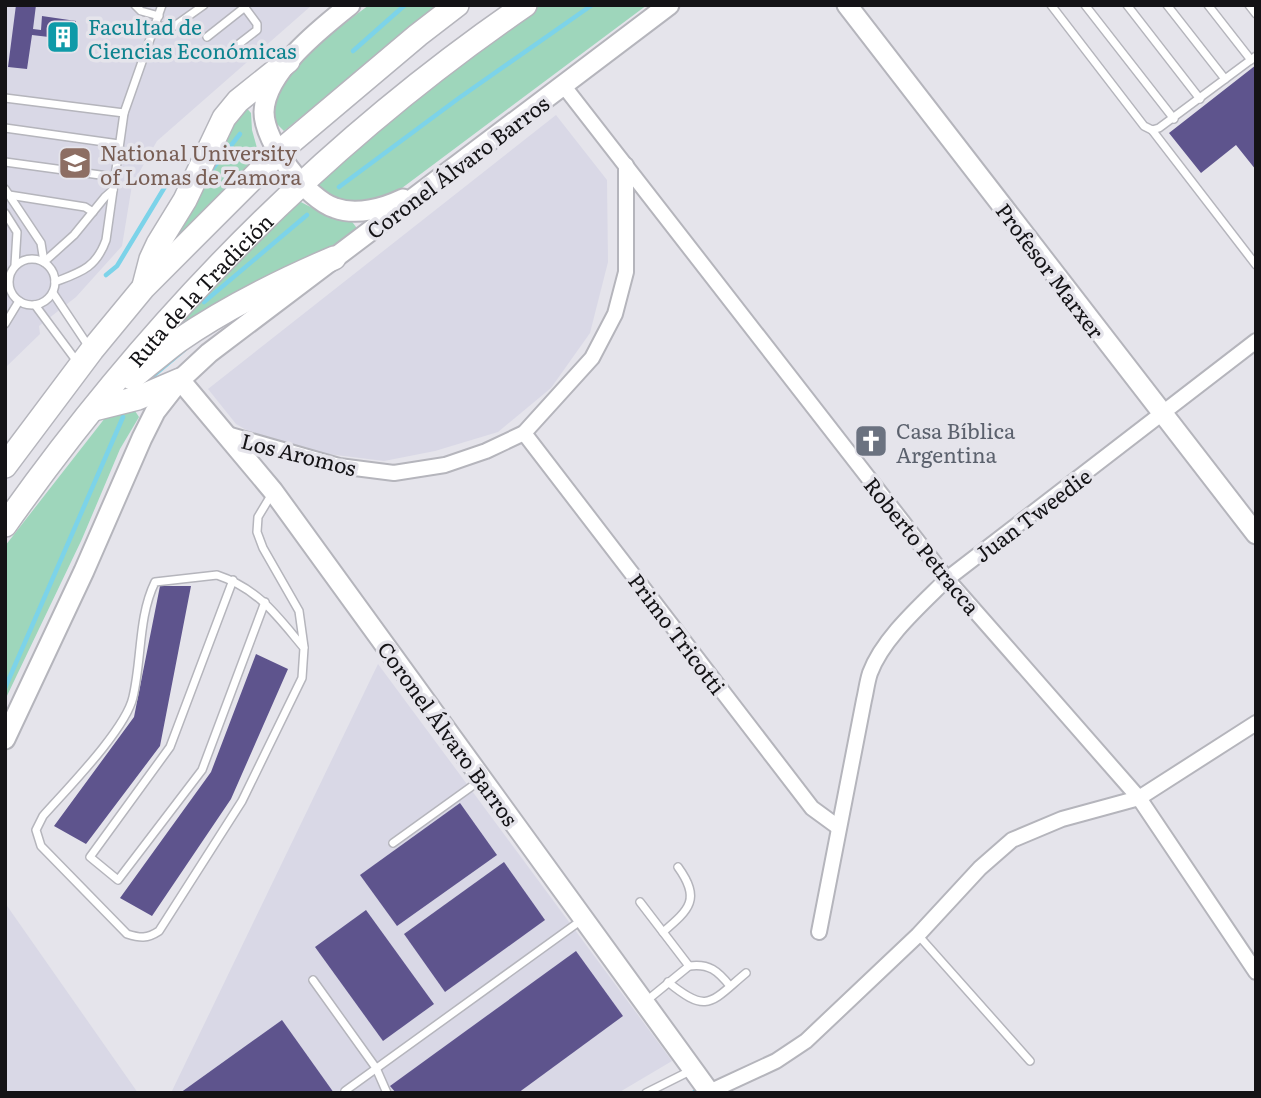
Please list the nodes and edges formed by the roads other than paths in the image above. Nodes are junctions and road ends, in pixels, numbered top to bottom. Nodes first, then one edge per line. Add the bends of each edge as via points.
1 (135, 5) edge
2 (162, 5) edge
3 (204, 5) edge
4 (350, 5) edge
5 (457, 5) edge
6 (525, 5) edge
7 (669, 5) edge
8 (847, 5) edge
9 (1051, 5) edge
10 (1086, 5) edge
11 (1127, 5) edge
12 (1167, 5) edge
13 (1208, 5) edge
14 (1249, 5) edge
15 (244, 6) edge
16 (1256, 13) edge
17 (159, 16) junction
18 (156, 26) junction
19 (207, 37) dead end
20 (222, 57) dead end
21 (1254, 58) edge
22 (288, 61) junction
23 (1225, 79) junction
24 (563, 85) junction
25 (5, 98) edge
26 (1200, 99) junction
27 (124, 113) junction
28 (1174, 119) junction
29 (5, 128) edge
30 (1152, 130) junction
31 (119, 144) junction
32 (278, 153) junction
33 (5, 162) edge
34 (626, 165) junction
35 (116, 177) junction
36 (302, 183) junction
37 (426, 188) junction
38 (113, 190) junction
39 (7, 192) edge
40 (18, 207) junction
41 (93, 212) junction
42 (6, 214) edge
43 (334, 258) junction
44 (44, 262) junction
45 (15, 265) junction
46 (1256, 265) edge
47 (55, 282) junction
48 (144, 287) junction
49 (53, 293) junction
50 (19, 301) junction
51 (35, 305) junction
52 (5, 324) edge
53 (1256, 341) edge
54 (86, 358) junction
55 (180, 380) junction
56 (94, 409) junction
57 (1162, 415) junction
58 (524, 433) junction
59 (227, 435) junction
60 (5, 466) edge
61 (273, 491) junction
62 (5, 525) edge
63 (1256, 534) edge
64 (947, 579) junction
65 (233, 580) junction
66 (265, 602) junction
67 (304, 648) junction
68 (1256, 723) edge
69 (5, 739) edge
70 (482, 779) junction
71 (1139, 798) junction
72 (838, 827) junction
73 (393, 843) dead end
74 (678, 867) dead end
75 (640, 902) dead end
76 (584, 919) junction
77 (663, 932) junction
78 (819, 932) dead end
79 (918, 935) junction
80 (688, 966) junction
81 (1256, 972) edge
82 (746, 973) dead end
83 (313, 980) dead end
84 (668, 982) junction
85 (730, 986) junction
86 (644, 1002) junction
87 (1030, 1061) dead end
88 (376, 1069) junction
89 (693, 1069) junction
90 (345, 1091) edge
91 (709, 1092) edge
92 (387, 1093) edge
93 (646, 1093) edge

1 - 17 lane
2 - 17 lane
3 - 18 lane via 173,27
4 - 22 street
5 - 32 main road, Ruta de la Tradición
6 - 36 main road, Ruta de la Tradición via 437,68
7 - 24 street, Coronel Álvaro Barros
8 - 57 street, Profesor Marxer
9 - 30 lane via 1144,126
10 - 28 lane
11 - 26 lane
12 - 23 lane
13 - 21 lane
14 - 16 lane
15 - 19 lane
15 - 20 lane via 257,30
17 - 18 lane
18 - 27 lane
21 - 23 lane
22 - 32 street via 273,84 264,112
22 - 48 main road via 224,118 185,200 158,244
23 - 26 lane
24 - 34 street, Roberto Petracca
24 - 37 street, Coronel Álvaro Barros
25 - 27 lane
26 - 28 lane
27 - 31 lane
28 - 30 lane
29 - 31 lane
30 - 46 lane
31 - 35 lane
32 - 36 street
32 - 48 main road, Ruta de la Tradición
33 - 35 lane
34 - 58 street, Los Aromos via 626,272 615,314 592,358
34 - 64 street, Roberto Petracca
35 - 38 lane
36 - 37 street via 337,209 363,211 388,206
36 - 56 main road, Ruta de la Tradición via 172,314
37 - 43 street, Coronel Álvaro Barros
38 - 41 lane
38 - 47 lane via 100,255 88,267
39 - 40 lane
39 - 41 lane
40 - 42 lane
40 - 44 lane via 41,243
41 - 44 lane
42 - 45 lane via 17,232
43 - 55 street, Coronel Álvaro Barros
43 - 56 main road via 215,317
44 - 45 lane via 26,259
44 - 47 lane via 53,271
45 - 50 lane via 9,287
47 - 49 lane
48 - 54 main road, Ruta de la Tradición
49 - 51 lane
49 - 54 lane
50 - 51 lane
50 - 52 lane
51 - 54 lane
53 - 57 street, Juan Tweedie
54 - 60 main road, Ruta de la Tradición
55 - 56 main road
55 - 59 street, Coronel Álvaro Barros
55 - 69 street, Coronel Álvaro Barros via 142,438
56 - 62 main road, Ruta de la Tradición
57 - 63 street, Profesor Marxer
57 - 64 street, Juan Tweedie
58 - 59 street, Los Aromos via 445,465 394,472 339,466
58 - 72 street, Primo Tricotti via 812,808
59 - 61 street, Coronel Álvaro Barros
61 - 67 lane via 258,517 257,532 299,611
61 - 70 street, Coronel Álvaro Barros
64 - 71 street, Roberto Petracca
64 - 72 street, Juan Tweedie via 913,612 870,673
65 - 66 lane
65 - 66 lane via 170,747 90,857 118,880 202,770
65 - 67 lane via 217,575 155,582 147,598 133,700 112,736 36,830 41,846 127,934 149,938 159,931 242,801 302,678
66 - 67 lane
68 - 71 street
70 - 73 lane
70 - 76 street, Coronel Álvaro Barros
71 - 79 street via 1062,819 1012,840
71 - 81 street, Roberto Petracca
72 - 78 street, Juan Tweedie
74 - 77 lane via 689,882 690,904
75 - 77 lane
76 - 86 street, Coronel Álvaro Barros
76 - 88 lane
77 - 80 lane
79 - 87 lane
79 - 91 street via 806,1041 776,1061
80 - 84 lane
80 - 85 lane via 717,970
82 - 85 lane
83 - 88 lane
84 - 85 lane via 702,1003 714,1000
84 - 86 lane
86 - 89 street, Coronel Álvaro Barros
88 - 90 lane
88 - 92 lane
89 - 91 street, Coronel Álvaro Barros
89 - 93 lane

